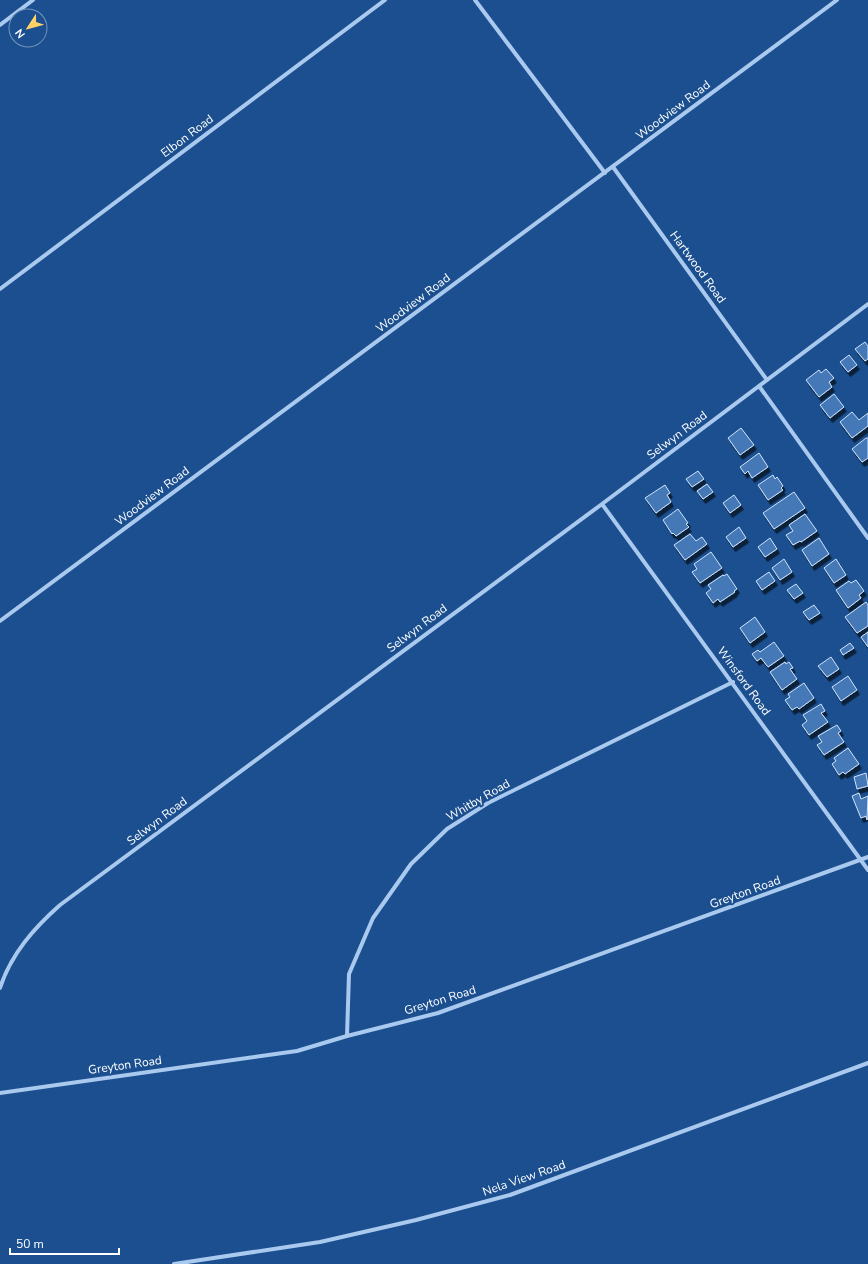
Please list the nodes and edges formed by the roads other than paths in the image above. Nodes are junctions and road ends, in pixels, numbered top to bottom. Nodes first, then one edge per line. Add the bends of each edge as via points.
1 (33, 0) edge
2 (385, 0) edge
3 (475, 0) edge
4 (837, 0) edge
5 (0, 25) edge
6 (613, 167) junction
7 (604, 173) junction
8 (0, 288) edge
9 (868, 304) edge
10 (767, 380) junction
11 (759, 386) junction
12 (602, 504) junction
13 (868, 538) edge
14 (0, 621) edge
15 (733, 682) junction
16 (868, 857) edge
17 (861, 860) junction
18 (868, 870) edge
19 (0, 988) edge
20 (347, 1036) junction
21 (868, 1063) edge
22 (0, 1093) edge
23 (174, 1264) edge

1 - 5 street
2 - 8 street, Elbon Road
3 - 7 street
4 - 6 street, Woodview Road
6 - 7 street, Woodview Road
6 - 10 street, Hartwood Road
7 - 14 street, Woodview Road
9 - 10 street, Selwyn Road
10 - 11 street, Selwyn Road
11 - 12 street, Selwyn Road
11 - 13 street
12 - 15 street, Winsford Road
12 - 19 street, Selwyn Road via 60,905 28,937 13,959
15 - 17 street, Winsford Road
15 - 20 street, Whitby Road via 488,804 447,829 411,864 373,918 349,974
16 - 17 street, Greyton Road
17 - 18 street, Winsford Road
17 - 20 street, Greyton Road via 438,1013
20 - 22 street, Greyton Road via 297,1051
21 - 23 street, Nela View Road via 510,1195 320,1242

